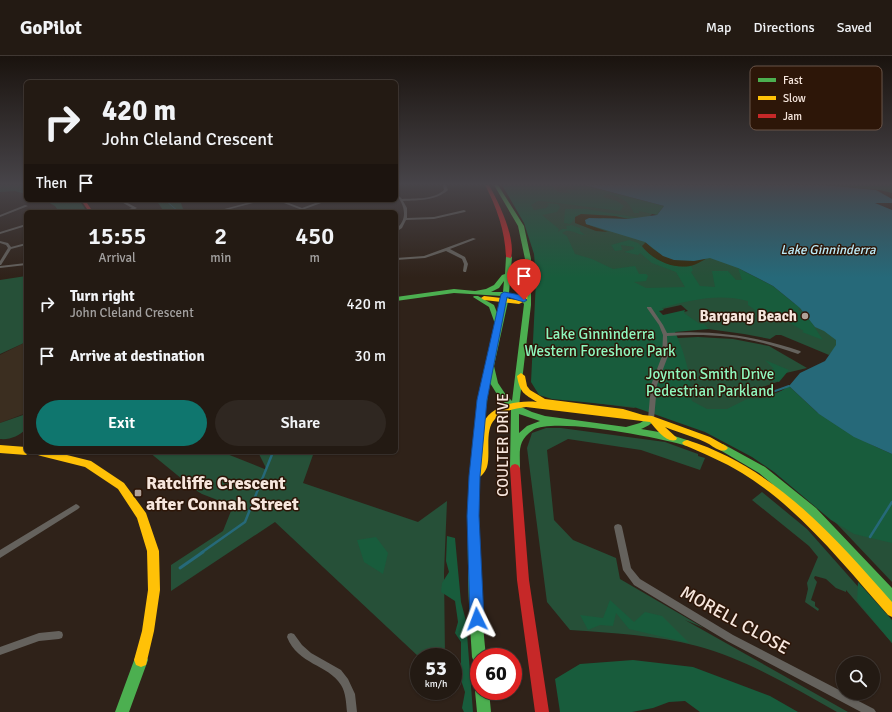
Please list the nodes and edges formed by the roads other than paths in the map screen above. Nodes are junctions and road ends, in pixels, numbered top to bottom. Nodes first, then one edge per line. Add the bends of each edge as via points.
1 (405, 216) edge
2 (444, 216) edge
3 (502, 216) edge
4 (514, 216) edge
5 (406, 219) junction
6 (24, 226) edge
7 (398, 230) edge
8 (0, 233) edge
9 (474, 239) dead end
10 (0, 242) edge
11 (24, 244) edge
12 (10, 248) junction
13 (446, 249) junction
14 (398, 259) edge
15 (24, 264) edge
16 (0, 265) edge
17 (465, 271) dead end
18 (508, 272) junction
19 (476, 294) junction
20 (504, 298) junction
21 (398, 299) edge
22 (526, 303) junction
23 (649, 308) dead end
24 (498, 324) junction
25 (665, 335) junction
26 (798, 352) dead end
27 (490, 363) junction
28 (520, 366) junction
29 (515, 406) junction
30 (640, 417) junction
31 (651, 419) junction
32 (567, 423) junction
33 (623, 430) junction
34 (684, 443) junction
35 (514, 448) junction
36 (0, 449) edge
37 (24, 449) edge
38 (51, 454) edge
39 (475, 476) junction
40 (76, 507) dead end
41 (618, 528) dead end
42 (0, 554) edge
43 (892, 597) edge
44 (892, 611) edge
45 (59, 636) dead end
46 (291, 638) dead end
47 (478, 648) edge
48 (0, 651) edge
49 (483, 700) edge
50 (122, 712) edge
51 (352, 712) edge
52 (484, 712) edge
53 (542, 712) edge
54 (871, 712) edge

1 - 5 street
2 - 5 street
3 - 18 main road, COULTER DRIVE via 507,232
4 - 22 main road, COULTER DRIVE via 523,232 528,255 530,280
5 - 7 street via 404,225
6 - 8 street
9 - 13 street
10 - 12 street
11 - 12 street
12 - 16 street
13 - 14 street via 425,257
13 - 17 street via 464,258
15 - 16 street
18 - 19 main road via 501,286
18 - 20 main road, COULTER DRIVE
19 - 20 main road
19 - 21 main road via 454,291
19 - 24 main road via 492,306
20 - 22 main road
20 - 24 main road, COULTER DRIVE
22 - 28 main road, COULTER DRIVE
23 - 25 street via 661,324
24 - 27 main road, COULTER DRIVE
25 - 26 street via 734,335
25 - 31 street via 665,356 654,385
27 - 29 main road via 498,392
27 - 39 main road, COULTER DRIVE via 482,400
28 - 29 main road, COULTER DRIVE
28 - 30 main road via 523,387 531,396 544,402 623,412
29 - 30 main road via 526,404
29 - 32 main road via 526,414
29 - 35 main road, COULTER DRIVE
29 - 39 main road via 491,417 485,428 482,467
30 - 31 main road
31 - 33 main road via 634,429
31 - 34 main road via 664,432
31 - 43 main road via 707,439 762,470 812,511
32 - 33 main road
32 - 35 main road via 540,423 532,426 525,430
33 - 34 main road
34 - 44 main road via 729,461 757,477 785,498 814,525
35 - 53 main road, COULTER DRIVE via 519,556
36 - 37 main road
38 - 50 main road via 72,458 118,482 133,497 145,518 154,567 152,613 138,670
39 - 47 main road, COULTER DRIVE via 473,562
40 - 42 street
41 - 54 street, MORELL CLOSE via 627,570 637,582 730,638
45 - 48 street via 39,638
46 - 51 street via 303,654 338,672 350,696
49 - 52 main road

